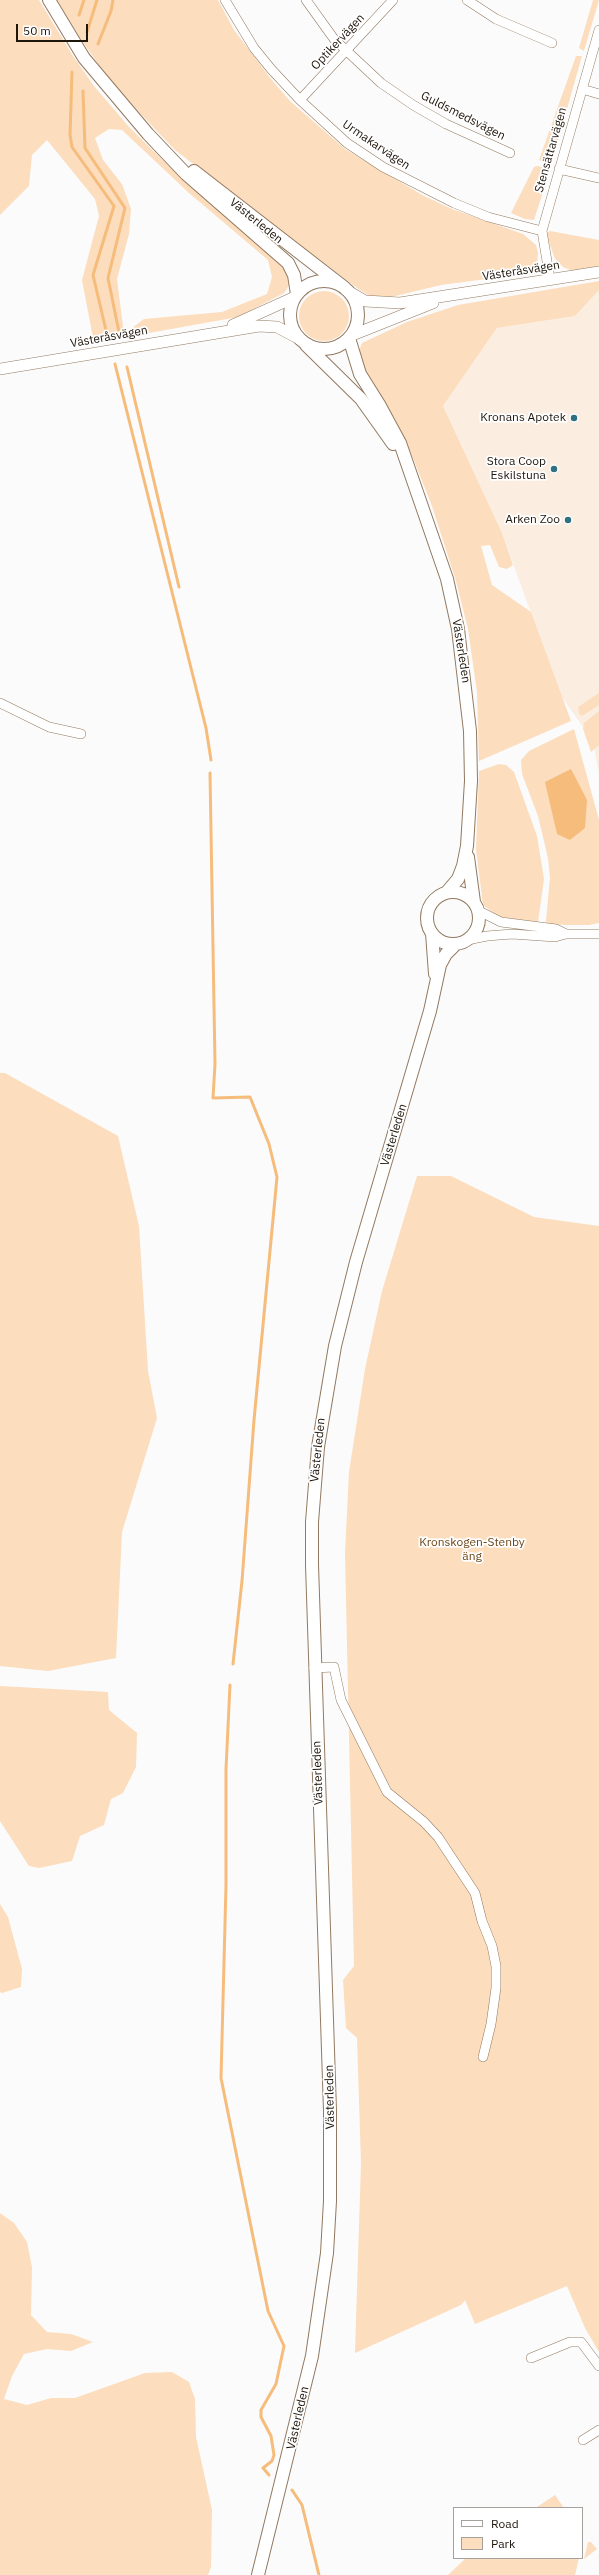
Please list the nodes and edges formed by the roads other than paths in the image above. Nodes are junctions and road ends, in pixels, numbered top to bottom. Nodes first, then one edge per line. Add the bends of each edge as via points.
1 (49, 0) edge
2 (225, 0) edge
3 (306, 0) edge
4 (393, 0) edge
5 (467, 0) edge
6 (599, 30) edge
7 (552, 43) dead end
8 (346, 51) junction
9 (582, 89) junction
10 (599, 94) edge
11 (300, 100) junction
12 (168, 153) junction
13 (510, 153) dead end
14 (559, 169) junction
15 (599, 178) edge
16 (542, 231) junction
17 (599, 272) edge
18 (550, 279) junction
19 (346, 289) junction
20 (296, 296) junction
21 (447, 297) junction
22 (223, 330) junction
23 (349, 337) junction
24 (301, 340) junction
25 (0, 369) edge
26 (406, 463) junction
27 (0, 703) edge
28 (81, 734) dead end
29 (467, 846) junction
30 (446, 893) junction
31 (476, 907) junction
32 (432, 933) junction
33 (566, 934) junction
34 (599, 934) edge
35 (462, 942) junction
36 (436, 979) junction
37 (314, 1668) junction
38 (483, 2058) dead end
39 (530, 2358) dead end
40 (599, 2366) edge
41 (599, 2430) edge
42 (583, 2440) dead end
43 (258, 2575) edge

1 - 12 main road, Västerleden via 88,64
2 - 11 street, Urmakarvägen via 254,48
3 - 8 street, Guldsmedsvägen via 318,19
4 - 8 street, Optikervägen
5 - 7 street via 496,19
6 - 9 street, Stensättarvägen
8 - 11 street, Optikervägen
8 - 13 street, Guldsmedsvägen via 381,82 413,105 446,124
9 - 10 street
9 - 14 street, Stensättarvägen
11 - 16 street, Urmakarvägen via 347,143 418,186 488,217
12 - 19 main road, Västerleden
12 - 20 main road, Västerleden via 186,174 288,263 294,275
14 - 15 street
14 - 16 street, Stensättarvägen
16 - 18 street, Stensättarvägen
17 - 18 street, Västeråsvägen
18 - 21 street, Västeråsvägen
19 - 20 main road via 328,281 318,281 310,284
19 - 21 street, Västeråsvägen via 366,301 384,304
19 - 23 main road via 358,311 355,329
20 - 22 street, Västeråsvägen
20 - 24 main road via 290,309 290,319 292,328
21 - 23 street, Västeråsvägen
22 - 24 street, Västeråsvägen via 277,326
22 - 25 street, Västeråsvägen
23 - 24 main road via 342,344 326,349 316,348
23 - 26 main road, Västerleden via 360,374 400,443
24 - 26 main road, Västerleden via 361,399
26 - 29 main road, Västerleden via 425,508 447,579 458,629 470,731 471,780
27 - 28 street via 50,727
29 - 30 main road, Västerleden via 458,879
29 - 31 main road, Västerleden
30 - 31 main road via 459,892
30 - 32 main road via 435,899 428,909 427,922
31 - 33 street via 501,922 556,929
31 - 35 main road via 478,928
32 - 35 main road via 442,942
32 - 36 main road, Västerleden
33 - 34 street
33 - 35 street via 555,937 512,934
35 - 36 main road, Västerleden via 443,959
36 - 37 main road, Västerleden via 430,1011 344,1306 328,1380 318,1448 312,1522
37 - 38 street via 334,1667 341,1700 386,1792 424,1822 438,1837 475,1893 496,1966 491,2024
37 - 43 main road, Västerleden via 331,2118 327,2245 312,2356
39 - 40 street via 576,2341 587,2347
41 - 42 street

